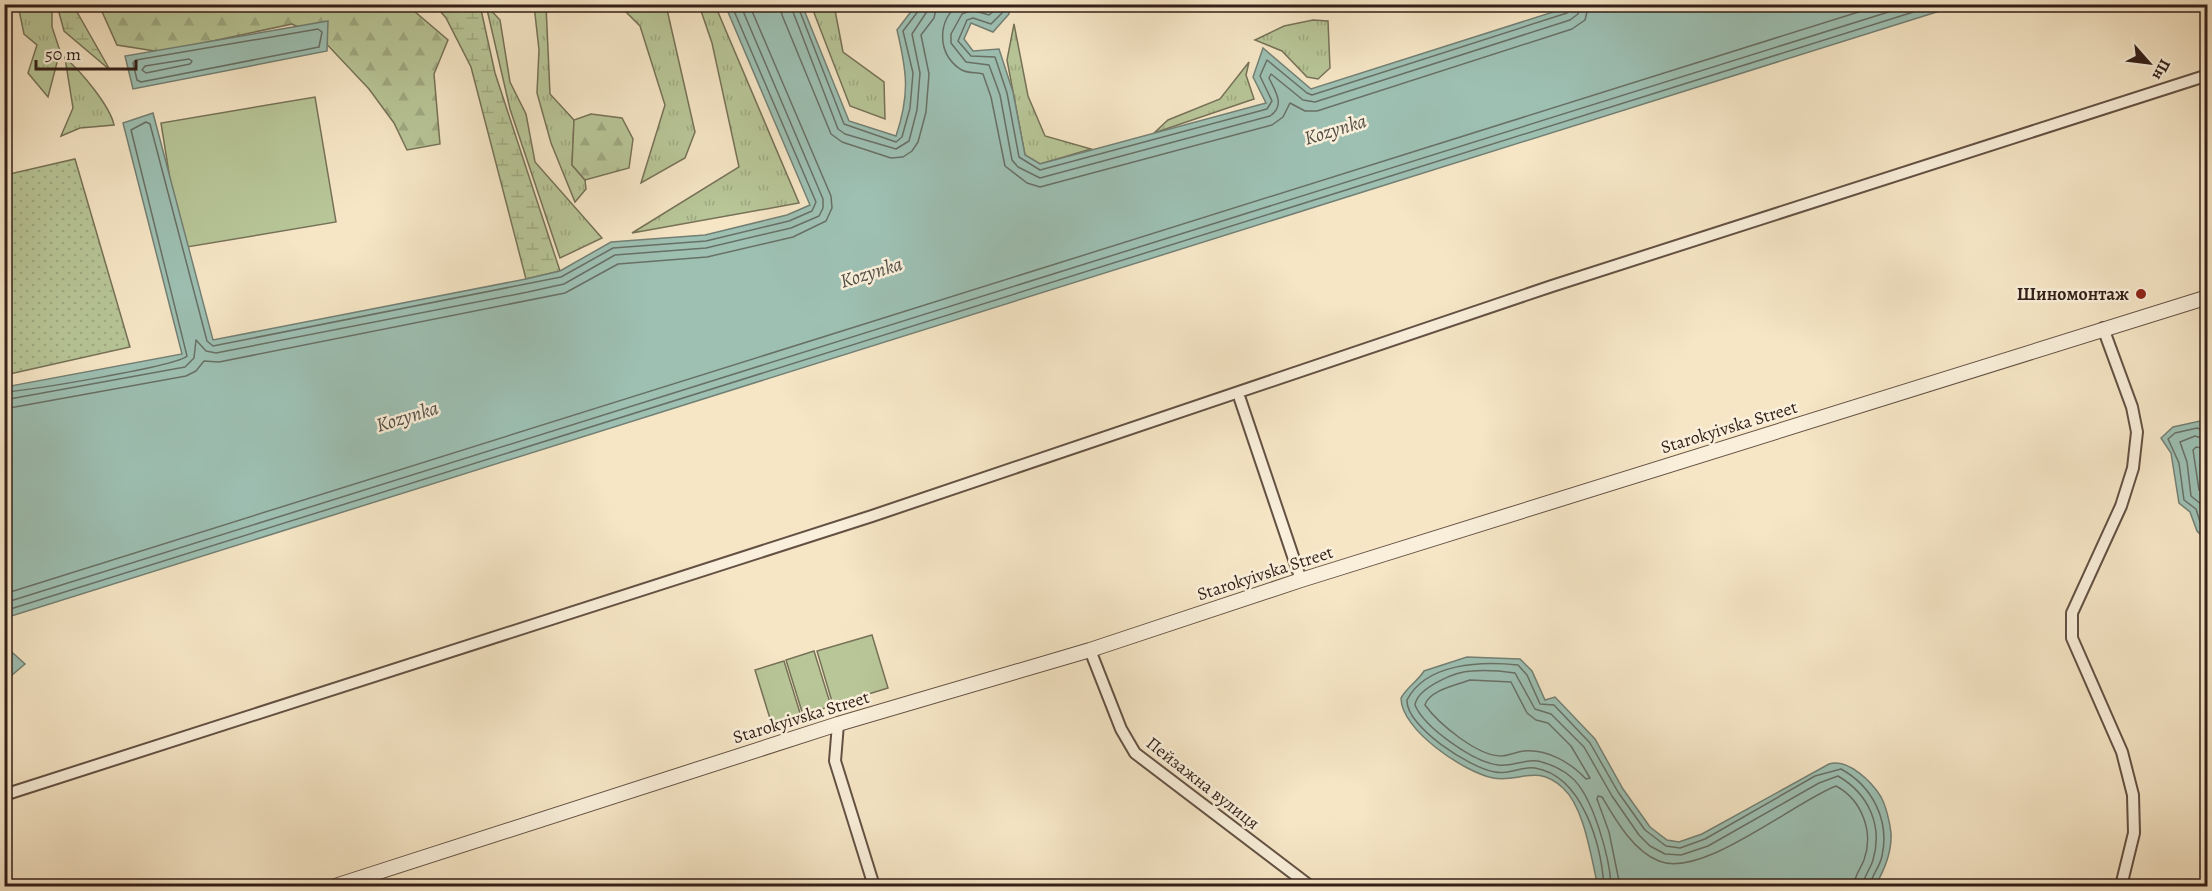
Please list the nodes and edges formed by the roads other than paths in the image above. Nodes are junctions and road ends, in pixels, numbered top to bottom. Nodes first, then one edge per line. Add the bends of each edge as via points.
1 (2208, 75) edge
2 (2208, 297) edge
3 (2103, 328) junction
4 (1240, 399) dead end
5 (1301, 580) junction
6 (1090, 650) junction
7 (838, 724) junction
8 (4, 795) edge
9 (335, 886) edge
10 (874, 886) edge
11 (1310, 886) edge
12 (2121, 886) edge

1 - 8 street via 1552,286 872,516
2 - 3 street, Starokyivska Street
3 - 5 street, Starokyivska Street
3 - 12 street via 2132,407 2136,441 2133,468 2121,506 2072,613 2072,638 2122,752 2133,795 2134,833
4 - 5 street
5 - 6 street, Starokyivska Street
6 - 7 street, Starokyivska Street
6 - 11 street, Пейзажна вулиця via 1121,729 1136,753
7 - 9 street, Starokyivska Street
7 - 10 street via 835,761

